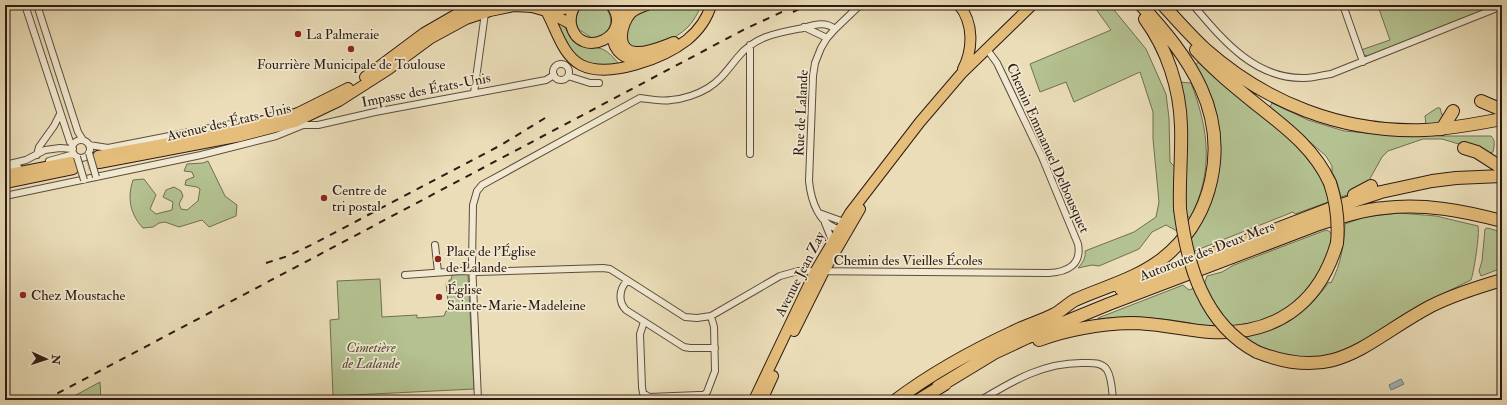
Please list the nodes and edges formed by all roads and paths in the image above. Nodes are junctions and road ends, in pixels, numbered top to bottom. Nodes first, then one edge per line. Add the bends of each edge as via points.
1 (25, 5) edge
2 (37, 5) edge
3 (611, 5) edge
4 (632, 5) edge
5 (647, 5) edge
6 (706, 5) edge
7 (711, 5) edge
8 (860, 5) edge
9 (959, 5) edge
10 (1032, 5) edge
11 (1135, 5) edge
12 (1141, 5) edge
13 (1155, 5) edge
14 (1163, 5) edge
15 (1193, 5) edge
16 (1343, 5) edge
17 (575, 6) edge
18 (1502, 6) edge
19 (549, 8) edge
20 (482, 9) edge
21 (617, 19) junction
22 (571, 24) junction
23 (804, 27) junction
24 (834, 29) junction
25 (612, 34) junction
26 (827, 38) junction
27 (970, 38) junction
28 (600, 42) junction
29 (674, 42) junction
30 (750, 46) junction
31 (986, 48) junction
32 (1363, 62) junction
33 (631, 66) junction
34 (961, 74) junction
35 (554, 75) junction
36 (568, 76) junction
37 (374, 78) junction
38 (599, 83) dead end
39 (474, 93) junction
40 (1481, 102) dead end
41 (313, 106) junction
42 (1502, 110) edge
43 (1453, 111) dead end
44 (60, 114) junction
45 (1502, 119) edge
46 (303, 125) junction
47 (1442, 128) junction
48 (83, 140) junction
49 (90, 146) junction
50 (1464, 148) dead end
51 (750, 154) dead end
52 (37, 155) junction
53 (74, 156) junction
54 (96, 157) junction
55 (5, 165) edge
56 (1502, 168) edge
57 (5, 170) edge
58 (5, 175) edge
59 (1502, 176) edge
60 (96, 177) junction
61 (84, 180) junction
62 (5, 183) edge
63 (1371, 186) dead end
64 (5, 196) edge
65 (819, 213) junction
66 (824, 221) junction
67 (1502, 221) edge
68 (844, 227) junction
69 (1284, 227) junction
70 (831, 243) junction
71 (435, 244) dead end
72 (1077, 260) joint
73 (819, 271) junction
74 (438, 272) junction
75 (472, 272) junction
76 (406, 275) dead end
77 (1502, 280) edge
78 (627, 281) junction
79 (1054, 314) junction
80 (711, 316) junction
81 (644, 322) junction
82 (715, 348) junction
83 (938, 387) junction
84 (478, 400) edge
85 (754, 400) edge
86 (762, 400) edge
87 (896, 400) edge
88 (919, 400) edge
89 (981, 400) edge
90 (1113, 400) edge

1 - 44 street
2 - 48 street via 78,132
3 - 21 main road
4 - 21 main road via 625,8
5 - 29 main road via 630,14 621,36 624,46 628,50 641,52
6 - 29 main road via 694,26
7 - 33 main road via 707,17 686,40 666,52
8 - 24 street, Rue de Lalande
9 - 27 main road via 967,20
10 - 31 main road, Avenue Jean Zay
11 - 77 highway, bridge via 1163,50 1175,83 1181,126 1180,209 1188,257 1204,298 1216,317 1240,342 1257,352 1290,362 1334,360 1365,348 1405,321 1445,299
12 - 79 highway via 1186,60 1207,100 1212,115 1215,147 1210,189 1187,233 1162,258 1144,270 1074,301
13 - 83 highway, bridge via 1215,70 1296,136 1323,168 1330,183 1339,224 1337,243 1327,270 1305,301 1287,315 1260,327 1225,332 1133,323 1082,328 1029,344
14 - 47 highway via 1205,49 1233,71 1299,109 1327,119 1365,127 1392,130
15 - 32 street via 1232,48 1246,60 1271,72 1304,78 1331,74
16 - 32 street
17 - 19 main road, Avenue des États-Unis via 563,9
17 - 22 main road
18 - 32 street
19 - 20 main road, Avenue des États-Unis via 522,5
19 - 22 main road, Avenue des États-Unis
19 - 33 main road via 553,23 568,54 581,65 609,70
20 - 37 main road, Avenue des États-Unis via 431,38
20 - 39 street
20 - 41 main road, Avenue des États-Unis via 457,14 424,32 353,85
21 - 25 main road
22 - 28 main road via 573,31 584,41
23 - 24 street via 822,24
23 - 26 street
23 - 30 street via 767,36
24 - 26 street, Rue de Lalande
25 - 28 main road
25 - 29 main road via 612,42 618,52 632,59 653,54
26 - 65 street, Rue de Lalande via 818,55 813,76 809,181 810,194
27 - 31 main road via 977,46
27 - 34 main road via 968,60
28 - 33 main road via 620,62
30 - 51 street
30 - 75 street via 722,78 708,88 670,101 640,98 482,185 477,191 473,205
31 - 34 main road, Avenue Jean Zay
31 - 72 street, Chemin Emmanuel Delbousquet via 997,63 1047,170 1078,244
34 - 68 main road, Avenue Jean Zay via 884,168
35 - 36 street via 559,80
35 - 36 street via 553,69 560,63 568,67
35 - 39 street, Impasse des États-Unis via 546,80
36 - 38 street
37 - 46 main road via 370,85 342,104
37 - 54 main road, Avenue des États-Unis via 340,101 281,127 242,136
39 - 46 street, Impasse des États-Unis via 318,125
40 - 42 highway
41 - 49 street, Avenue des États-Unis via 253,121 108,148
41 - 54 main road, Avenue des États-Unis via 267,123
43 - 47 highway
44 - 52 street via 39,147
44 - 53 street
45 - 47 highway
46 - 60 street, Avenue des États-Unis via 276,136 201,156
48 - 49 street
48 - 53 street via 77,141
49 - 54 street
50 - 56 highway via 1477,152
52 - 53 street via 46,150 60,148
52 - 55 street
53 - 54 street
53 - 57 street
53 - 58 main road
53 - 61 street, bridge
53 - 62 main road
54 - 60 street, bridge
59 - 69 highway, Autoroute des Deux Mers via 1456,178 1409,185 1336,207
60 - 61 street, Avenue des États-Unis
61 - 64 street, Avenue des États-Unis
63 - 69 highway
65 - 66 street, Rue de Lalande
65 - 68 street
66 - 68 street
66 - 70 street, Rue de Lalande
67 - 83 highway, Autoroute des Deux Mers via 1458,211 1414,206 1385,207 1349,214 1054,326 994,353
68 - 70 main road, Avenue Jean Zay
68 - 73 main road, Avenue Jean Zay
69 - 79 highway, Autoroute des Deux Mers
70 - 73 main road, Avenue Jean Zay
71 - 74 street
72 - 73 street, Chemin des Vieilles Écoles via 1067,269 1049,273
73 - 80 street, Chemin des Vieilles Écoles via 798,271 780,276
73 - 85 main road, Avenue Jean Zay
73 - 86 main road, Avenue Jean Zay
74 - 75 street
74 - 76 street
75 - 78 street, Chemin des Vieilles Écoles via 603,268 610,269
75 - 84 street
78 - 80 street, Chemin des Vieilles Écoles via 685,317
78 - 81 street via 620,294 621,306
79 - 87 highway via 974,350
80 - 82 street
81 - 82 street via 684,346
81 - 82 street via 640,334 642,387 643,394 649,397 704,395 715,371
83 - 88 highway
89 - 90 street via 1036,371 1057,364 1071,363 1102,365 1107,370

